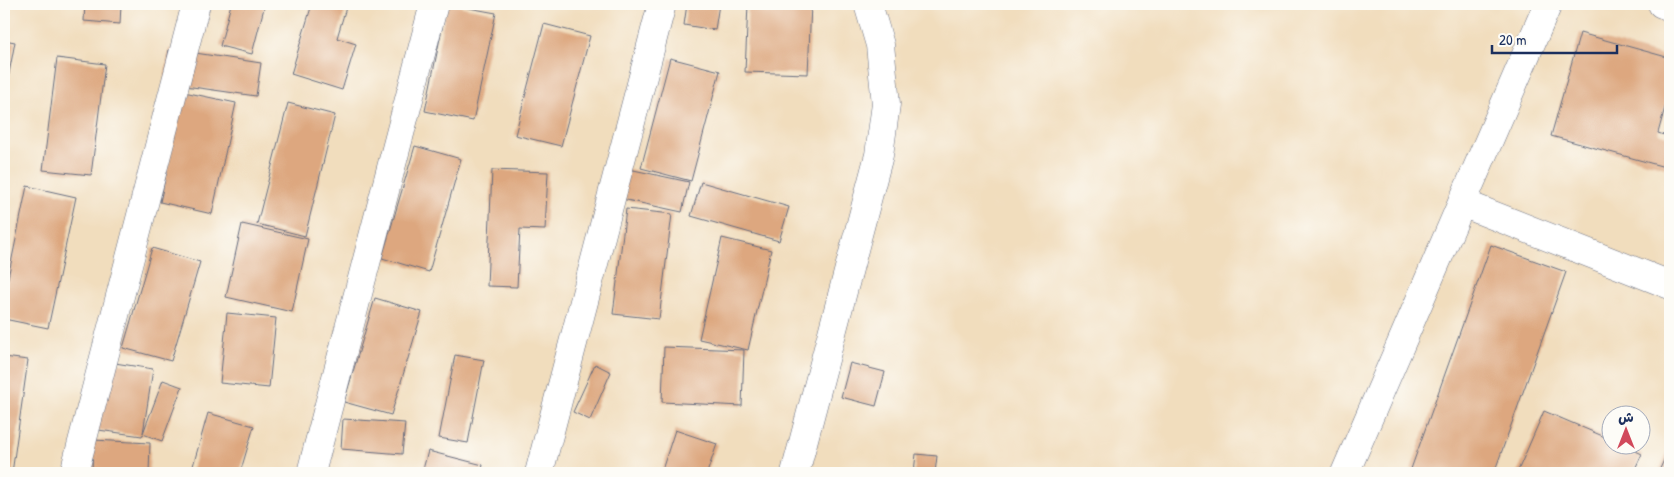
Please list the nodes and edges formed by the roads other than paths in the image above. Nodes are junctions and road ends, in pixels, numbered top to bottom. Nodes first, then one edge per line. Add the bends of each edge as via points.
1 (196, 4) edge
2 (434, 4) edge
3 (662, 4) edge
4 (868, 4) edge
5 (1548, 4) edge
6 (1662, 4) edge
7 (1670, 7) edge
8 (1462, 203) junction
9 (1670, 285) edge
10 (74, 473) edge
11 (310, 473) edge
12 (539, 473) edge
13 (795, 473) edge
14 (1346, 473) edge

1 - 10 street
2 - 11 street
3 - 12 street
4 - 13 street via 880,45 886,104 879,155
5 - 8 street
6 - 7 street
8 - 9 street
8 - 14 street

